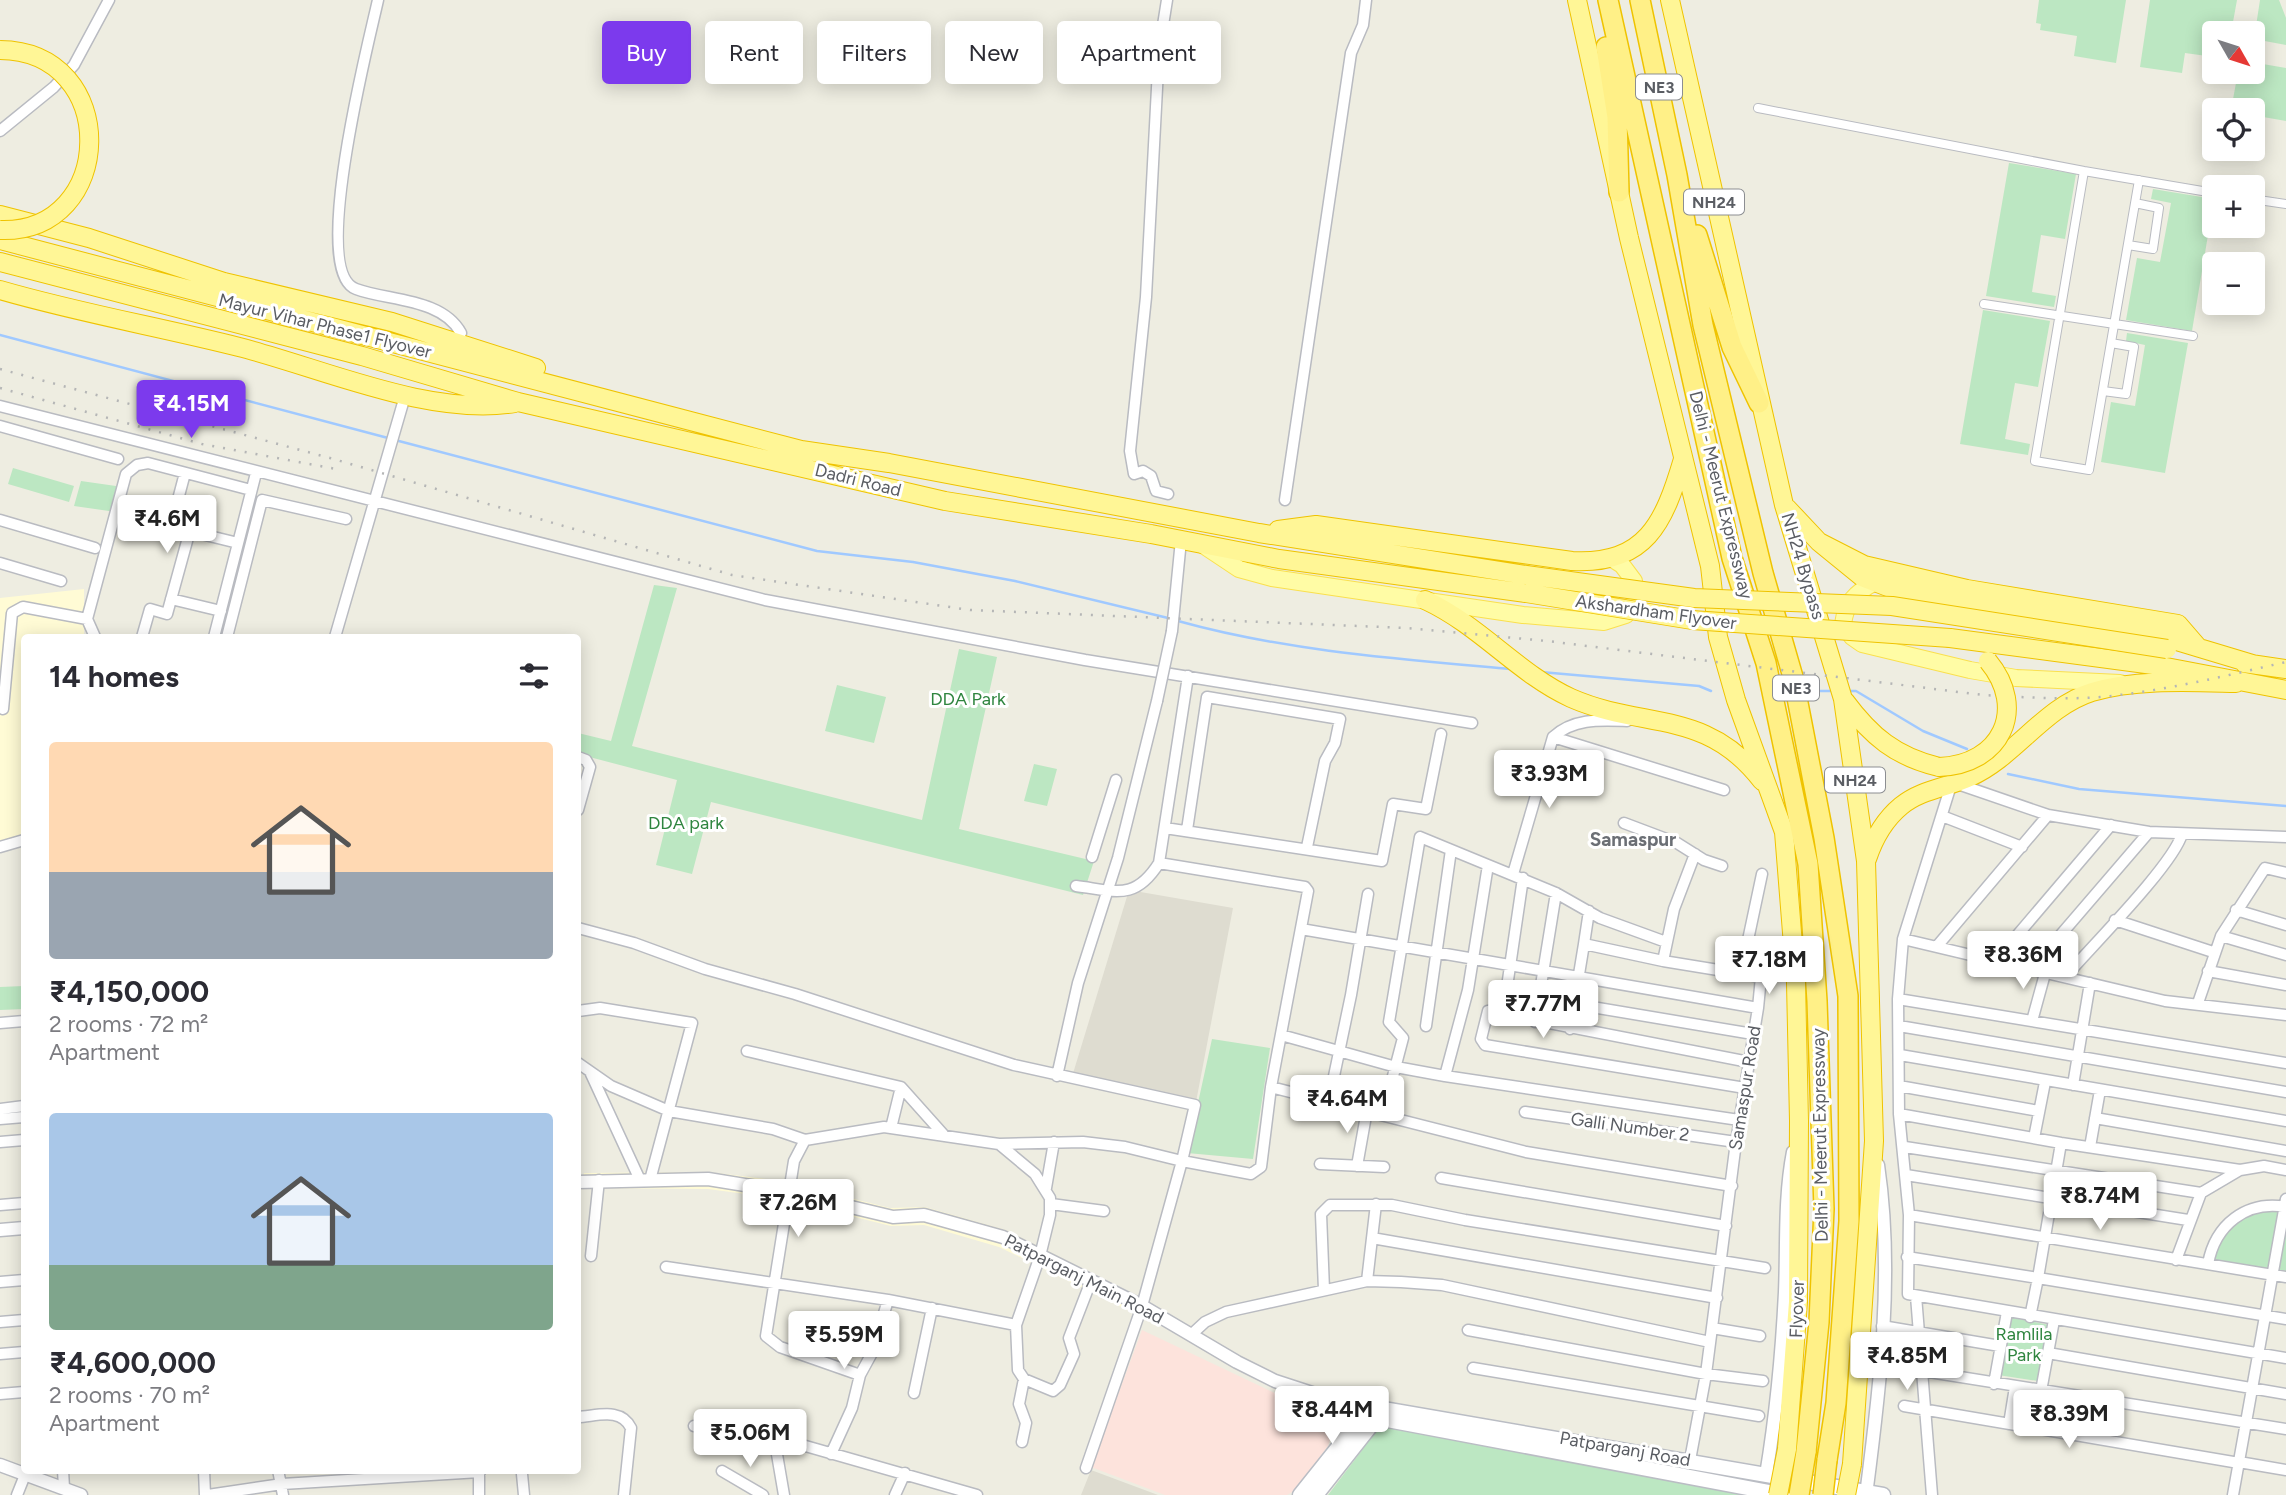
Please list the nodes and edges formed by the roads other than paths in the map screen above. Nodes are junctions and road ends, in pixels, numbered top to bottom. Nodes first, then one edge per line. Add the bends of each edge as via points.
1 (109, 0) edge
2 (378, 0) edge
3 (1167, 0) edge
4 (1366, 0) edge
5 (1577, 0) edge
6 (1602, 0) edge
7 (1608, 0) edge
8 (1640, 0) edge
9 (1670, 0) edge
10 (0, 50) edge
11 (1758, 108) dead end
12 (0, 131) edge
13 (2084, 171) junction
14 (1677, 174) junction
15 (2138, 180) junction
16 (2202, 191) edge
17 (1619, 192) junction
18 (2265, 201) edge
19 (2135, 203) junction
20 (2286, 204) edge
21 (0, 215) edge
22 (0, 230) edge
23 (0, 240) edge
24 (2128, 245) junction
25 (0, 261) edge
26 (0, 290) edge
27 (1984, 304) dead end
28 (2060, 316) junction
29 (2113, 324) junction
30 (461, 333) dead end
31 (2193, 336) dead end
32 (2111, 343) junction
33 (2103, 391) junction
34 (405, 396) junction
35 (518, 402) junction
36 (1759, 403) junction
37 (0, 406) edge
38 (650, 411) junction
39 (0, 426) edge
40 (139, 443) junction
41 (118, 458) dead end
42 (1683, 460) junction
43 (132, 468) junction
44 (185, 473) junction
45 (256, 473) junction
46 (251, 491) junction
47 (1168, 494) dead end
48 (1285, 500) dead end
49 (374, 502) junction
50 (1784, 505) junction
51 (0, 520) edge
52 (346, 520) dead end
53 (190, 531) junction
54 (1259, 533) junction
55 (1181, 540) junction
56 (1819, 542) junction
57 (238, 543) junction
58 (1201, 544) junction
59 (95, 548) dead end
60 (1614, 560) junction
61 (0, 563) edge
62 (61, 581) dead end
63 (1875, 582) junction
64 (171, 599) junction
65 (1425, 600) junction
66 (220, 611) junction
67 (87, 619) junction
68 (94, 634) edge
69 (143, 634) edge
70 (215, 634) edge
71 (228, 634) edge
72 (336, 634) edge
73 (1951, 638) junction
74 (2197, 646) junction
75 (2256, 665) junction
76 (2286, 669) edge
77 (1188, 676) junction
78 (1209, 679) junction
79 (2236, 683) junction
80 (2147, 685) junction
81 (2286, 691) edge
82 (1207, 697) junction
83 (1843, 699) junction
84 (3, 709) dead end
85 (1665, 721) junction
86 (1472, 723) dead end
87 (1441, 734) dead end
88 (1553, 737) junction
89 (581, 758) edge
90 (1116, 780) dead end
91 (1952, 782) junction
92 (1724, 790) dead end
93 (581, 795) edge
94 (1774, 802) junction
95 (2048, 815) junction
96 (1942, 816) junction
97 (1624, 823) dead end
98 (2111, 825) junction
99 (1165, 828) junction
100 (1187, 830) junction
101 (2150, 832) junction
102 (2182, 834) junction
103 (2286, 837) edge
104 (21, 841) edge
105 (0, 847) edge
106 (1307, 847) junction
107 (2022, 847) junction
108 (1451, 850) junction
109 (1695, 854) junction
110 (1092, 858) dead end
111 (1866, 861) junction
112 (1159, 863) junction
113 (1488, 865) junction
114 (1722, 866) dead end
115 (2286, 873) edge
116 (1762, 874) dead end
117 (1518, 876) junction
118 (1076, 886) dead end
119 (1108, 890) junction
120 (1556, 893) junction
121 (1368, 894) dead end
122 (2236, 909) junction
123 (1589, 911) junction
124 (2115, 920) junction
125 (2286, 925) edge
126 (581, 929) edge
127 (1301, 929) junction
128 (2221, 936) junction
129 (1360, 939) junction
130 (1903, 939) junction
131 (1666, 942) junction
132 (1584, 944) junction
133 (1938, 945) junction
134 (1403, 947) junction
135 (2213, 952) junction
136 (1438, 953) junction
137 (2286, 955) edge
138 (1473, 959) junction
139 (1997, 959) junction
140 (1663, 961) junction
141 (1509, 964) junction
142 (2033, 967) junction
143 (2046, 970) junction
144 (1544, 971) junction
145 (2208, 971) junction
146 (1741, 973) junction
147 (2066, 976) junction
148 (1578, 977) junction
149 (2090, 983) junction
150 (2286, 985) edge
151 (1898, 999) junction
152 (2198, 1003) junction
153 (1574, 1004) junction
154 (1758, 1007) junction
155 (1502, 1009) junction
156 (581, 1011) edge
157 (2286, 1015) edge
158 (21, 1021) edge
159 (2032, 1021) junction
160 (1535, 1022) junction
161 (0, 1023) edge
162 (1426, 1026) dead end
163 (1899, 1026) junction
164 (1570, 1029) junction
165 (2082, 1029) junction
166 (1754, 1034) junction
167 (1281, 1035) junction
168 (747, 1051) dead end
169 (1340, 1051) junction
170 (1899, 1055) junction
171 (2076, 1057) junction
172 (1749, 1062) junction
173 (2286, 1063) edge
174 (581, 1066) edge
175 (1396, 1067) junction
176 (591, 1074) junction
177 (1057, 1076) junction
178 (1445, 1076) junction
179 (2045, 1082) junction
180 (2073, 1085) junction
181 (1899, 1086) junction
182 (901, 1087) junction
183 (1271, 1087) junction
184 (1745, 1088) junction
185 (2100, 1090) junction
186 (2286, 1092) edge
187 (1329, 1100) junction
188 (21, 1107) edge
189 (0, 1109) edge
190 (1367, 1110) junction
191 (669, 1111) junction
192 (2039, 1111) junction
193 (1525, 1112) dead end
194 (1382, 1114) junction
195 (1899, 1114) junction
196 (21, 1117) edge
197 (2095, 1118) junction
198 (0, 1119) edge
199 (1739, 1120) junction
200 (1799, 1121) junction
201 (2286, 1122) edge
202 (891, 1128) junction
203 (943, 1134) junction
204 (2034, 1138) junction
205 (21, 1140) edge
206 (805, 1140) junction
207 (1874, 1141) junction
208 (0, 1142) edge
209 (1054, 1142) junction
210 (1736, 1142) junction
211 (2061, 1143) junction
212 (999, 1144) junction
213 (1905, 1147) junction
214 (2090, 1147) junction
215 (2286, 1151) edge
216 (1182, 1161) junction
217 (1320, 1164) dead end
218 (1357, 1166) junction
219 (1384, 1167) dead end
220 (2240, 1170) junction
221 (2286, 1170) edge
222 (2057, 1172) junction
223 (1906, 1175) junction
224 (1441, 1178) dead end
225 (599, 1180) junction
226 (645, 1180) junction
227 (581, 1182) edge
228 (1732, 1186) junction
229 (1046, 1188) junction
230 (788, 1192) junction
231 (2201, 1193) junction
232 (2052, 1200) junction
233 (21, 1203) edge
234 (1051, 1204) junction
235 (1376, 1204) junction
236 (2286, 1204) edge
237 (0, 1205) edge
238 (1104, 1211) dead end
239 (1858, 1211) junction
240 (1909, 1215) junction
241 (2188, 1220) junction
242 (1726, 1226) junction
243 (21, 1228) edge
244 (0, 1230) edge
245 (1372, 1238) junction
246 (2045, 1239) junction
247 (591, 1256) dead end
248 (1040, 1256) junction
249 (1907, 1257) junction
250 (1721, 1260) junction
251 (2176, 1260) junction
252 (2208, 1264) junction
253 (666, 1267) dead end
254 (1765, 1268) dead end
255 (2272, 1275) junction
256 (2286, 1277) edge
257 (2038, 1278) junction
258 (21, 1280) edge
259 (1091, 1281) junction
260 (1367, 1281) junction
261 (0, 1282) edge
262 (775, 1282) junction
263 (1324, 1290) junction
264 (1916, 1296) junction
265 (1717, 1298) junction
266 (888, 1300) junction
267 (1142, 1306) junction
268 (932, 1308) junction
269 (2007, 1312) junction
270 (2265, 1316) junction
271 (2030, 1317) junction
272 (2286, 1319) edge
273 (21, 1321) edge
274 (2054, 1321) junction
275 (0, 1322) edge
276 (1016, 1325) junction
277 (1882, 1326) junction
278 (1713, 1328) junction
279 (1468, 1330) dead end
280 (1919, 1332) junction
281 (1192, 1334) junction
282 (1760, 1336) dead end
283 (1710, 1342) junction
284 (2000, 1346) junction
285 (21, 1352) edge
286 (2048, 1353) junction
287 (2259, 1353) junction
288 (0, 1354) edge
289 (2286, 1358) edge
290 (1879, 1364) junction
291 (1474, 1368) dead end
292 (1922, 1373) junction
293 (1706, 1374) junction
294 (860, 1375) junction
295 (1024, 1378) junction
296 (1763, 1381) dead end
297 (1994, 1384) junction
298 (2015, 1387) junction
299 (2253, 1389) junction
300 (2041, 1391) junction
301 (21, 1392) edge
302 (914, 1393) dead end
303 (0, 1394) edge
304 (2286, 1394) edge
305 (1338, 1404) junction
306 (1904, 1406) dead end
307 (1701, 1407) junction
308 (1924, 1409) junction
309 (1372, 1415) junction
310 (1759, 1416) dead end
311 (581, 1417) edge
312 (2247, 1422) junction
313 (2009, 1424) junction
314 (694, 1426) dead end
315 (2286, 1429) edge
316 (774, 1437) junction
317 (1342, 1440) junction
318 (1022, 1442) dead end
319 (831, 1454) junction
320 (1690, 1460) junction
321 (2239, 1462) junction
322 (0, 1465) edge
323 (1086, 1468) dead end
324 (2286, 1469) edge
325 (722, 1471) dead end
326 (21, 1473) edge
327 (905, 1473) junction
328 (63, 1474) edge
329 (204, 1474) edge
330 (449, 1474) edge
331 (480, 1474) edge
332 (522, 1474) dead end
333 (25, 1475) joint
334 (1766, 1475) junction
335 (64, 1488) junction
336 (282, 1490) edge
337 (1759, 1493) edge
338 (1866, 1493) edge
339 (17, 1495) edge
340 (81, 1495) edge
341 (206, 1495) edge
342 (479, 1495) edge
343 (524, 1495) edge
344 (624, 1495) edge
345 (763, 1495) edge
346 (784, 1495) edge
347 (895, 1495) edge
348 (977, 1495) edge
349 (1300, 1495) edge
350 (1315, 1495) edge
351 (1778, 1495) edge
352 (1785, 1495) edge
353 (1799, 1495) edge
354 (1823, 1495) edge
355 (1846, 1495) edge
356 (1883, 1495) edge
357 (1932, 1495) edge
358 (2233, 1495) edge

1 - 12 street via 74,65
2 - 30 street via 352,119 338,215 344,280 354,289 406,301 447,317
3 - 47 street via 1159,50 1146,297 1130,451 1134,474 1143,471 1151,476 1156,491
4 - 48 street via 1363,25 1351,53
5 - 17 highway
6 - 17 highway via 1617,117
7 - 353 highway, Delhi - Meerut Expressway / NE3, bridge via 1732,558 1766,663 1804,838 1817,1001 1824,1209 1819,1322
8 - 14 highway, Delhi - Meerut Expressway / NE3
9 - 36 highway, NH24 Bypass / NH24
10 - 22 highway, bridge via 27,53 62,74 85,106 91,144 86,169 65,204 33,225
11 - 13 street
13 - 15 street
13 - 28 street
14 - 36 highway via 1732,347
14 - 239 highway, Delhi - Meerut Expressway / NE3 via 1703,325 1793,677 1826,850 1849,1002
15 - 16 street
15 - 19 street
17 - 42 highway
18 - 20 street
19 - 24 street
19 - 24 street via 2159,208 2153,249
21 - 38 highway via 224,282 392,322 583,383
23 - 38 highway, Mayur Vihar Phase1 Flyover
24 - 29 street
25 - 35 highway, Mayur Vihar Phase1 Flyover
26 - 34 highway via 64,309 239,347
27 - 28 street
28 - 29 street
28 - 33 street via 2035,461 2089,470
29 - 31 street
29 - 32 street
32 - 33 street
32 - 33 street via 2134,347 2126,394
34 - 35 highway via 490,407
34 - 49 street
35 - 55 highway, Dadri Road via 945,501
36 - 50 highway, NH24 Bypass / NH24
37 - 40 street
38 - 54 highway, Dadri Road via 801,450
39 - 41 street
40 - 43 street
40 - 45 street
42 - 60 highway via 1665,512 1652,532
42 - 94 highway via 1710,566 1718,637
43 - 44 street via 148,463
43 - 67 street via 126,474
44 - 46 street
44 - 53 street via 176,507 195,512
45 - 46 street
45 - 49 street
46 - 57 street
49 - 72 street
49 - 77 street via 765,600
50 - 56 highway
50 - 83 highway, NH24 Bypass / NH24
51 - 59 street
52 - 71 street via 262,500
53 - 57 street
53 - 64 street
54 - 60 highway via 1316,525 1572,561
54 - 75 highway, Akshardham Flyover, bridge via 1694,598 1892,606
55 - 58 highway, Dadri Road
55 - 119 street, bridge via 1172,631
56 - 63 highway via 1842,563
56 - 74 highway via 1864,565 1967,589 2178,624
57 - 66 street
58 - 65 main road via 1239,569 1272,579
58 - 73 highway, Akshardham Flyover, bridge via 1692,620
60 - 65 main road via 1634,581 1635,601 1626,615 1604,622
61 - 62 street
63 - 74 highway
63 - 80 main road via 1860,590 1846,607 1843,624 1862,643 2016,678
64 - 66 street
64 - 69 street via 167,614 150,609
65 - 85 highway via 1456,614 1553,689 1594,706
66 - 70 street
67 - 68 street
67 - 84 street via 23,607 12,613
73 - 79 highway, Akshardham Flyover via 2161,666
73 - 83 highway, bridge via 1988,661 2006,690 2005,723 1987,752 1972,761 1939,767 1914,761 1878,741
74 - 75 highway
75 - 76 highway
77 - 78 street
77 - 99 street
78 - 82 street
78 - 86 street
79 - 80 highway
79 - 81 highway
80 - 91 highway via 2089,693 2066,705 1969,778
82 - 100 street
82 - 106 street via 1340,719 1325,761
83 - 111 highway, NH24 Bypass / NH24
85 - 88 street via 1585,721 1564,727
85 - 94 highway via 1704,733 1730,748 1752,769
87 - 106 street via 1426,810 1393,804 1382,861
88 - 92 street
88 - 117 street
89 - 93 street via 590,766
90 - 110 street
91 - 95 street
91 - 96 street
91 - 111 highway via 1902,806 1879,830
94 - 200 highway via 1784,832 1788,868
95 - 98 street
95 - 107 street
96 - 107 street
96 - 130 street
97 - 109 street
98 - 101 street
98 - 139 street
99 - 100 street
99 - 112 street
100 - 106 street
101 - 102 street
101 - 142 street
102 - 103 street
102 - 124 street
104 - 105 street
107 - 133 street
108 - 113 street
108 - 134 street via 1420,837
108 - 136 street
109 - 114 street
109 - 131 street
111 - 207 highway, NH24 Bypass / NH24
112 - 119 street via 1148,881 1134,891
112 - 127 street via 1305,887
113 - 117 street
113 - 138 street
115 - 122 street via 2265,868
116 - 146 street
117 - 120 street
117 - 141 street
118 - 119 street
119 - 177 street via 1078,983
120 - 123 street
120 - 144 street
121 - 129 street
122 - 125 street
122 - 128 street
123 - 131 street
123 - 132 street
124 - 135 street
124 - 147 street
126 - 177 street
127 - 129 street, Samaspur Road
127 - 167 street
128 - 135 street
128 - 137 street
129 - 134 street, Samaspur Road
129 - 169 street
130 - 133 street
130 - 151 street
131 - 140 street
132 - 140 street
132 - 148 street
133 - 139 street
134 - 136 street, Samaspur Road
134 - 175 street via 1389,1022 1403,1035
135 - 145 street
136 - 138 street, Samaspur Road
136 - 162 street
138 - 141 street, Samaspur Road
138 - 178 street
139 - 142 street
140 - 146 street
141 - 144 street, Samaspur Road
141 - 155 street
142 - 143 street
143 - 147 street
143 - 159 street
144 - 148 street, Samaspur Road
144 - 160 street
145 - 150 street
145 - 152 street
146 - 154 street via 1761,976
147 - 149 street
148 - 153 street
148 - 154 street, Samaspur Road
149 - 152 street
149 - 165 street
151 - 159 street
151 - 163 street
152 - 157 street
153 - 164 street
153 - 166 street
154 - 166 street, Samaspur Road
155 - 160 street via 1507,1017
155 - 184 street via 1488,1011 1481,1039 1485,1045
156 - 191 street via 600,1008 692,1023
158 - 161 street
159 - 165 street
160 - 164 street
163 - 170 street
163 - 171 street
164 - 172 street
165 - 171 street
165 - 173 street
166 - 172 street, Samaspur Road
167 - 169 street
167 - 183 street
168 - 182 street
169 - 175 street
169 - 187 street
170 - 179 street
170 - 181 street
171 - 180 street
171 - 186 street
172 - 184 street, Samaspur Road
174 - 176 street
175 - 178 street
175 - 194 street
176 - 191 street
176 - 226 street
177 - 216 street via 1195,1105
178 - 199 street
179 - 180 street
179 - 192 street
180 - 185 street
181 - 192 street
181 - 195 street
182 - 202 street
182 - 203 street
183 - 187 street
183 - 216 street via 1257,1172
184 - 199 street, Samaspur Road
185 - 197 street
185 - 201 street
187 - 190 street
188 - 189 street
190 - 194 street
190 - 218 street
191 - 206 street via 773,1129
191 - 226 street
192 - 204 street
193 - 210 street, Galli Number 2
194 - 228 street via 1526,1152
195 - 204 street
195 - 213 street
196 - 198 street
197 - 214 street
197 - 215 street
199 - 210 street, Samaspur Road
200 - 334 street via 1786,1189 1785,1296
200 - 351 highway, Flyover, bridge via 1797,1314 1787,1449
202 - 203 street
202 - 206 street
203 - 212 street
204 - 211 street
205 - 208 street
206 - 230 street via 794,1161
207 - 239 highway
207 - 277 street via 1886,1230
209 - 212 street
209 - 216 street via 1125,1147
209 - 229 street
210 - 228 street, Samaspur Road
211 - 214 street
211 - 222 street
212 - 229 street
213 - 222 street
213 - 223 street
214 - 220 street
216 - 267 street
217 - 218 street
218 - 219 street
220 - 221 street via 2264,1166
220 - 231 street
222 - 231 street
222 - 232 street
223 - 232 street
223 - 240 street
224 - 242 street
225 - 226 street, Patparganj Main Road
225 - 227 street, Patparganj Main Road
225 - 247 street
226 - 230 street, Patparganj Main Road via 708,1179
228 - 242 street, Samaspur Road
229 - 234 street
230 - 248 street, Patparganj Main Road via 893,1217 924,1215 1003,1237
230 - 262 street
231 - 241 street
232 - 241 street
232 - 246 street
233 - 237 street
234 - 238 street
234 - 248 street
235 - 245 street
235 - 250 street
235 - 263 street via 1324,1209
236 - 252 street via 2265,1204 2241,1213 2211,1247
236 - 255 street
239 - 354 highway, Delhi - Meerut Expressway / NE3, bridge
239 - 355 highway, bridge via 1856,1416
240 - 246 street
240 - 249 street
241 - 251 street
242 - 250 street, Samaspur Road
243 - 244 street
245 - 260 street
245 - 265 street
246 - 251 street
246 - 257 street
248 - 259 street, Patparganj Main Road
248 - 276 street
249 - 257 street
249 - 264 street via 1908,1294
250 - 254 street
250 - 265 street, Samaspur Road
251 - 252 street
252 - 255 street
253 - 262 street
255 - 256 street
255 - 270 street
257 - 270 street
257 - 271 street
258 - 261 street
259 - 267 street, Patparganj Main Road
259 - 295 street via 1069,1338 1074,1354 1060,1385 1053,1391
260 - 263 street
260 - 283 street via 1442,1285
262 - 266 street
262 - 294 street via 765,1330 771,1341 800,1356
263 - 281 street via 1226,1312
264 - 269 street
264 - 280 street
265 - 278 street, Samaspur Road
266 - 268 street
266 - 294 street via 872,1353
267 - 281 street, Patparganj Main Road
267 - 323 street
268 - 276 street
268 - 302 street
269 - 271 street
269 - 284 street
270 - 272 street
270 - 287 street
271 - 274 street
273 - 275 street
274 - 286 street
274 - 287 street
276 - 295 street via 1018,1370
277 - 280 street
277 - 290 street
278 - 282 street
278 - 283 street, Samaspur Road
279 - 293 street
280 - 284 street
280 - 292 street
281 - 305 street, Patparganj Main Road via 1275,1381
283 - 293 street, Samaspur Road
284 - 297 street
285 - 288 street
286 - 299 street
286 - 300 street
287 - 289 street
287 - 299 street
290 - 292 street
290 - 338 street
291 - 307 street
292 - 297 street
292 - 308 street
293 - 296 street
293 - 307 street, Samaspur Road
294 - 319 street via 852,1408
295 - 318 street via 1019,1404 1026,1423
297 - 298 street
298 - 300 street
298 - 313 street
299 - 304 street
299 - 312 street
300 - 312 street
301 - 303 street
305 - 309 street, Patparganj Main Road
305 - 317 main road
306 - 308 street
307 - 310 street
307 - 320 street, Samaspur Road
308 - 313 street
308 - 357 street
309 - 317 main road
309 - 320 main road, Patparganj Road via 1383,1409 1403,1411
309 - 337 main road, Patparganj Road
309 - 350 main road
311 - 344 street via 620,1414 631,1428
312 - 315 street
312 - 321 street
313 - 321 street
314 - 316 street
316 - 319 street
316 - 346 street
317 - 349 main road
319 - 327 street
320 - 334 main road, Patparganj Road
321 - 324 street
321 - 358 street
322 - 326 street
325 - 345 street
327 - 347 street
327 - 348 street
328 - 335 street
329 - 341 street
330 - 336 street
331 - 342 street
332 - 343 street
333 - 335 street
333 - 339 street
334 - 338 main road, Patparganj Road
335 - 340 street
336 - 341 street
337 - 352 main road, Patparganj Road
338 - 356 main road, Patparganj Road

